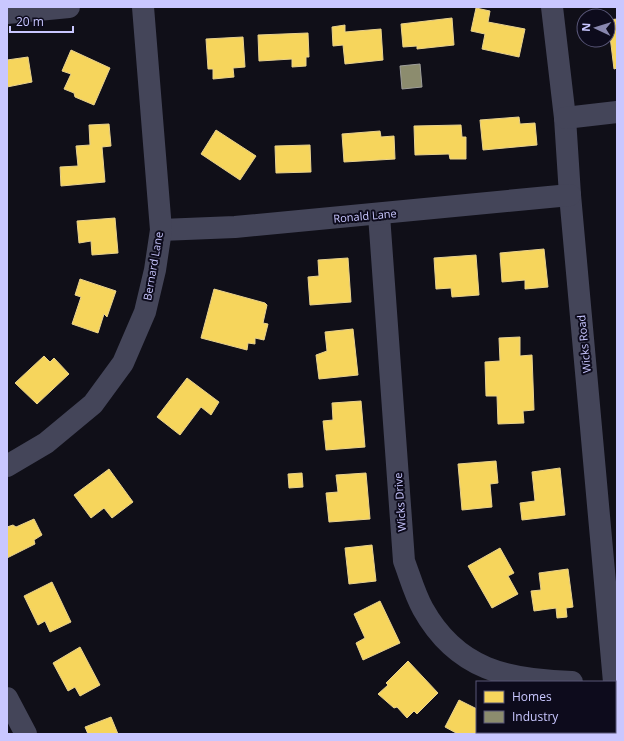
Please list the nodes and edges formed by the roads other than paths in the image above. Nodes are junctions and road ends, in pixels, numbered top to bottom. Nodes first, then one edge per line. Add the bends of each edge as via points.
1 (69, 7) edge
2 (142, 7) edge
3 (552, 7) edge
4 (7, 13) edge
5 (617, 112) edge
6 (565, 118) junction
7 (570, 195) junction
8 (379, 215) junction
9 (160, 230) junction
10 (7, 466) edge
11 (555, 681) edge
12 (614, 681) edge
13 (7, 698) edge
14 (616, 705) edge
15 (617, 718) edge
16 (26, 734) edge

1 - 4 street
2 - 9 street, Bernard Lane
3 - 6 street, Wicks Road
5 - 6 street
6 - 7 street, Wicks Road
7 - 8 street, Ronald Lane
7 - 12 street, Wicks Road
8 - 9 street, Ronald Lane via 235,227
8 - 11 street, Wicks Drive via 404,561 422,609 446,644 485,668 521,679
9 - 10 street, Bernard Lane via 155,270 145,312 123,363 93,404 46,443
13 - 16 street
14 - 15 street

